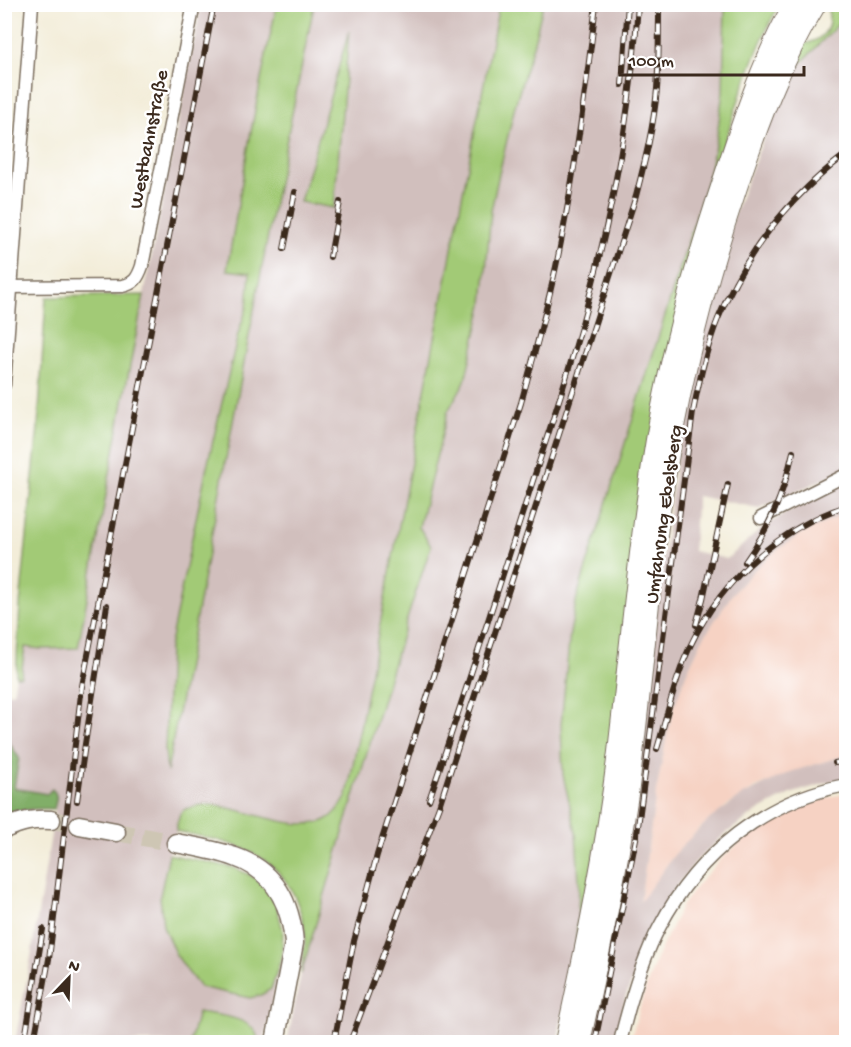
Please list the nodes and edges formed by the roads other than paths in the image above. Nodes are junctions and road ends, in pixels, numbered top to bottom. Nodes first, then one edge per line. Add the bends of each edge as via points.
1 (32, 4) edge
2 (192, 4) edge
3 (794, 4) edge
4 (816, 4) edge
5 (8, 287) edge
6 (4, 385) edge
7 (846, 476) edge
8 (761, 518) dead end
9 (846, 785) edge
10 (51, 820) tunnel mouth
11 (79, 825) tunnel mouth
12 (4, 829) edge
13 (116, 832) tunnel mouth
14 (176, 843) tunnel mouth
15 (275, 1042) edge
16 (565, 1042) edge
17 (580, 1042) edge
18 (620, 1042) edge

1 - 5 street
2 - 5 street, Westbahnstraße via 142,266 135,281 122,286
3 - 16 main road, Umfahrung Ebelsberg via 767,61 730,158 696,265 672,359 641,541 606,840
4 - 17 main road, Umfahrung Ebelsberg via 756,130 711,267 687,362 662,497 628,795 608,915
5 - 6 street
7 - 8 street
9 - 18 street via 799,798 768,813 740,830 699,868 659,927
10 - 12 main road via 23,821
11 - 13 main road
14 - 15 main road via 221,852 250,863 272,882 289,910 294,943

